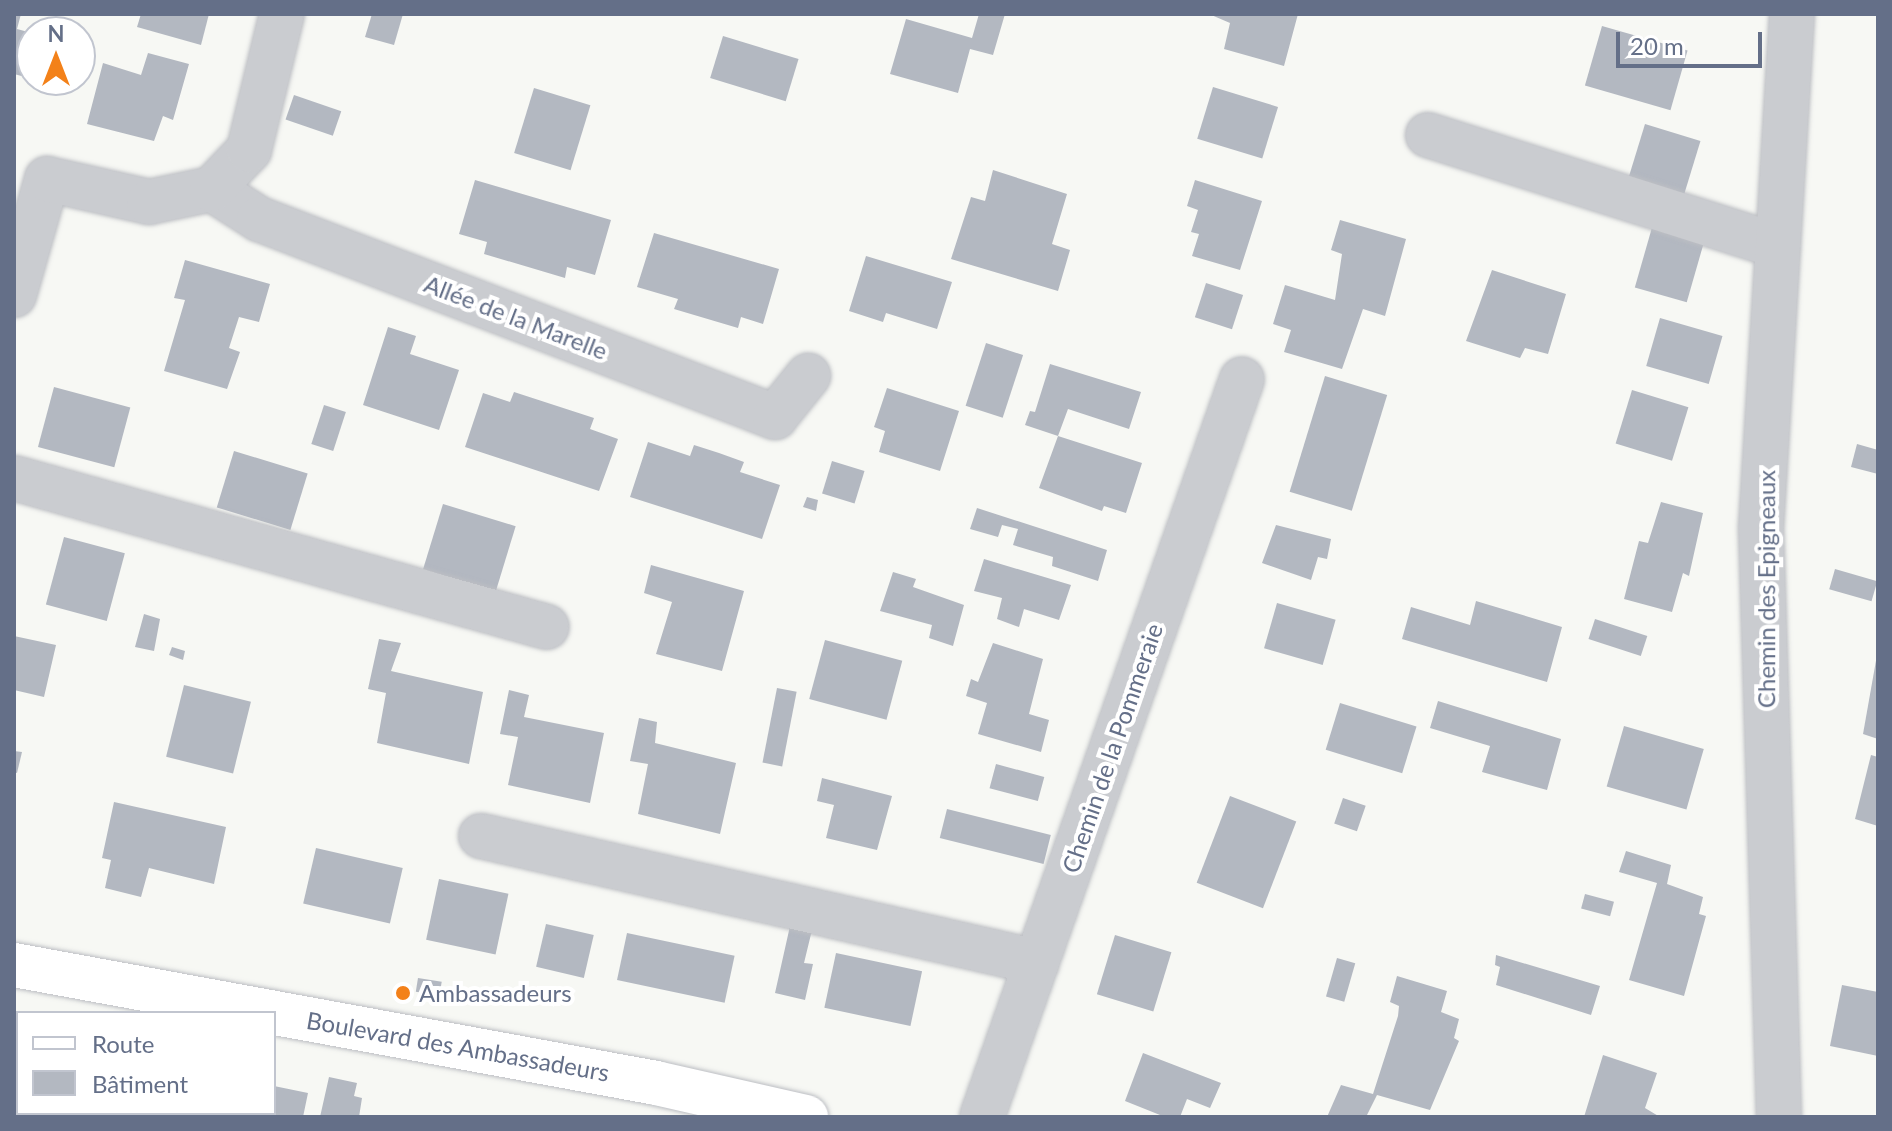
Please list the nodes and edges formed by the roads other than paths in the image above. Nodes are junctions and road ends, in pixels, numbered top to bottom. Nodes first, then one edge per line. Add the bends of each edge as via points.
1 (282, 14) edge
2 (1792, 14) edge
3 (1428, 135) dead end
4 (31, 174) edge
5 (212, 189) junction
6 (1778, 246) junction
7 (14, 295) edge
8 (808, 376) dead end
9 (1242, 379) dead end
10 (14, 478) edge
11 (547, 627) dead end
12 (481, 836) dead end
13 (1037, 962) junction
14 (14, 965) edge
15 (264, 1011) edge
16 (276, 1013) edge
17 (806, 1117) edge
18 (982, 1117) edge
19 (1779, 1117) edge

1 - 5 street via 249,150
2 - 6 street, Chemin des Epigneaux
3 - 6 street
4 - 5 street via 149,202
4 - 7 street
5 - 8 street, Allée de la Marelle via 259,219 775,417
6 - 19 street, Chemin des Epigneaux via 1761,528
9 - 13 street, Chemin de la Pommeraie
10 - 11 street
12 - 13 street
13 - 18 street, Chemin de la Pommeraie
14 - 15 main road, Boulevard des Ambassadeurs
16 - 17 main road, Boulevard des Ambassadeurs via 656,1083

